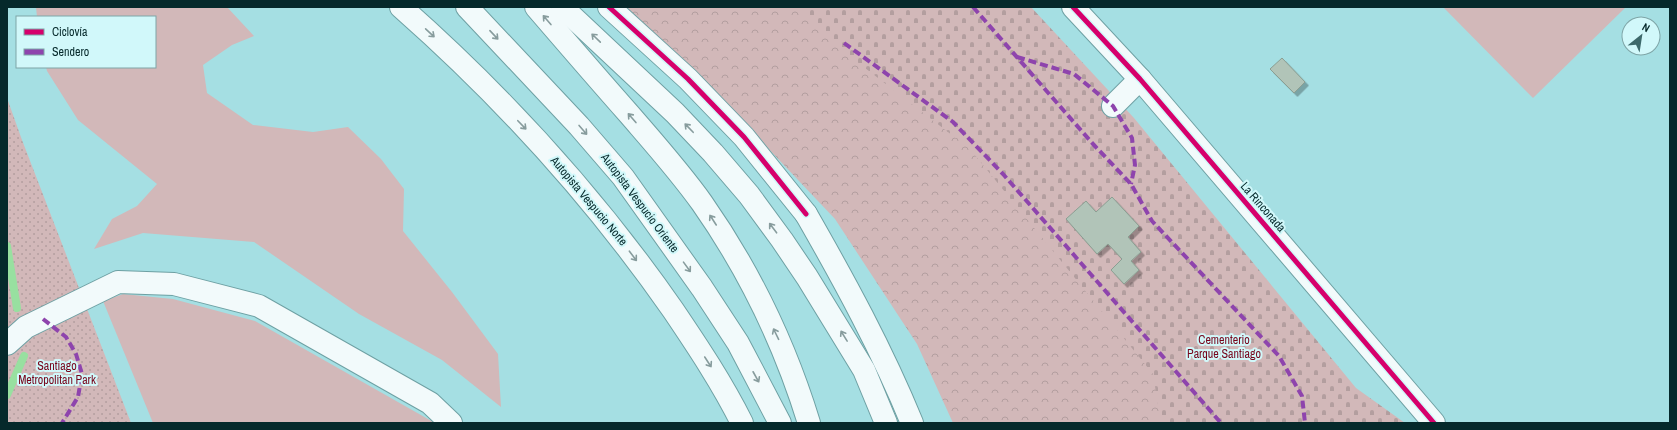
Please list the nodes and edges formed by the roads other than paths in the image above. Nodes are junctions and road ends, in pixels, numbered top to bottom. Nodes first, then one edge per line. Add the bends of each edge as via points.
1 (401, 7) edge
2 (467, 7) edge
3 (536, 7) edge
4 (562, 7) edge
5 (609, 7) edge
6 (1073, 7) edge
7 (1140, 79) junction
8 (1113, 106) dead end
9 (806, 214) junction
10 (7, 344) edge
11 (451, 423) edge
12 (742, 423) edge
13 (780, 423) edge
14 (808, 423) edge
15 (886, 423) edge
16 (899, 423) edge
17 (912, 423) edge
18 (1434, 423) edge

1 -> 12 main road, Autopista Vespucio Norte via 484,84 577,185 655,284 715,373
2 -> 13 main road, Autopista Vespucio Oriente via 579,126 623,177 726,325
14 -> 3 main road via 778,339 726,240 672,163
15 -> 4 main road via 864,370 807,277 749,196 675,113
5 - 9 main road via 688,79 744,137
6 - 7 main road, La Rinconada
7 - 8 main road
7 - 18 main road, La Rinconada
9 - 16 main road
9 - 17 main road via 869,328
10 - 11 main road via 26,327 118,282 174,284 259,306 430,403

